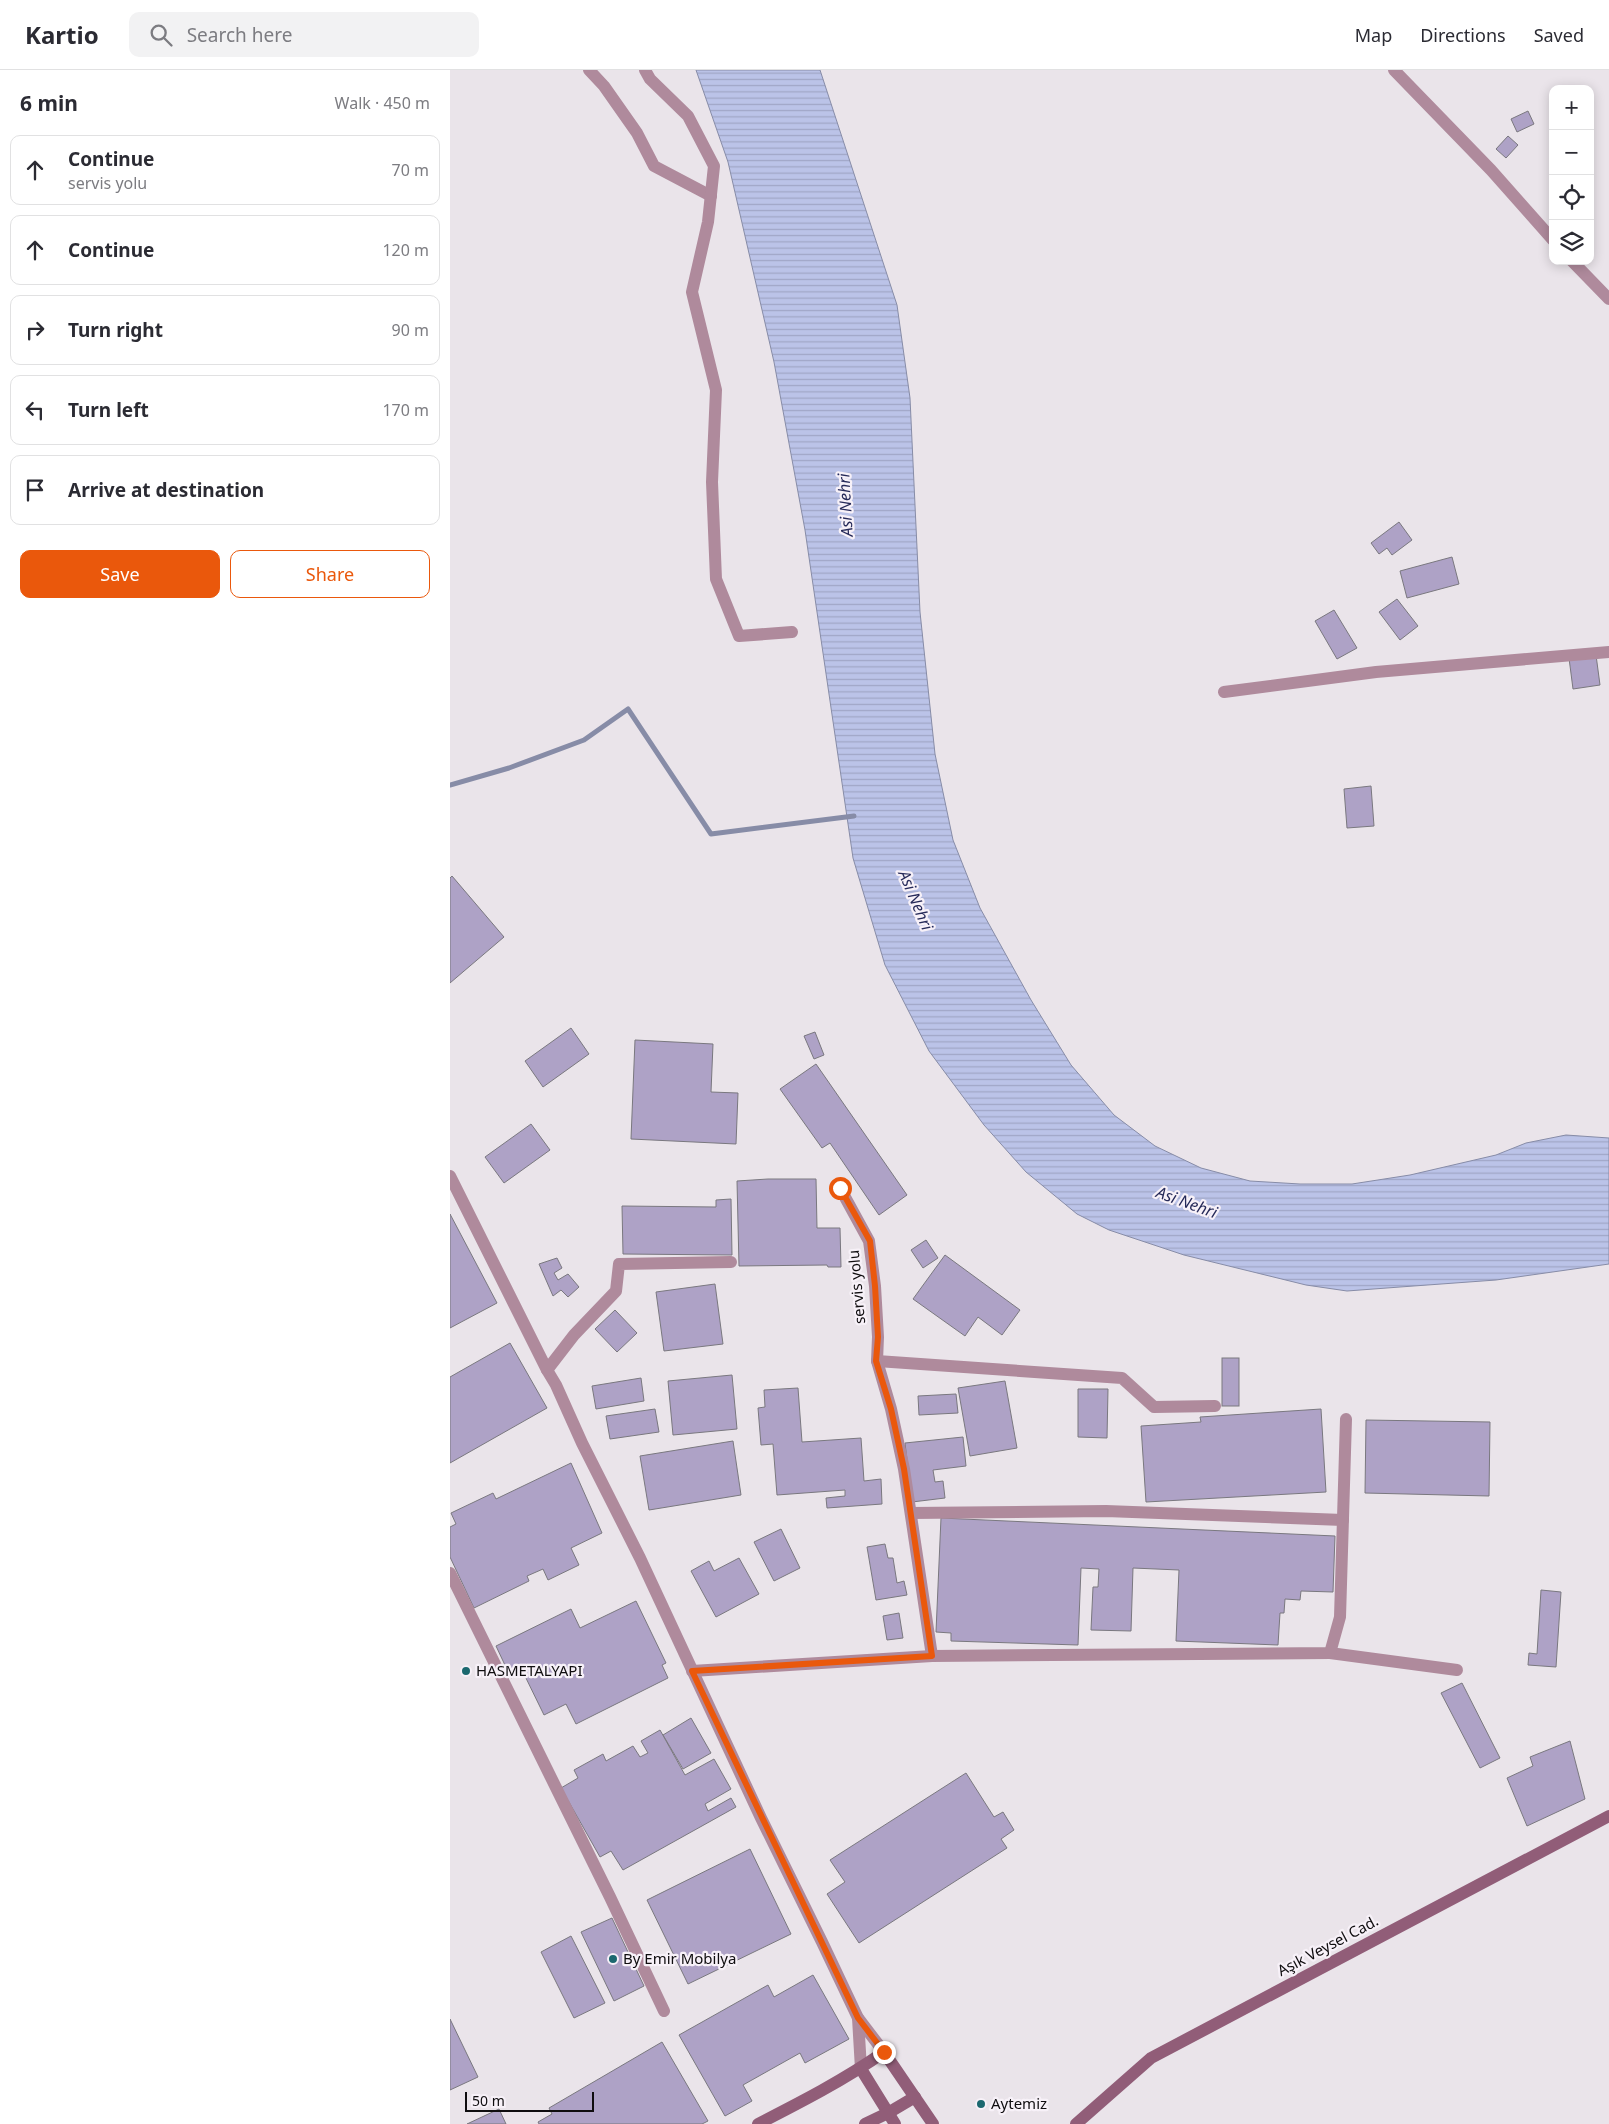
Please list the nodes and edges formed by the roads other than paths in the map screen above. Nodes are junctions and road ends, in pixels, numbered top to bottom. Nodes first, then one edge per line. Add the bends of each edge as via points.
1 (589, 70) edge
2 (645, 70) edge
3 (1394, 70) edge
4 (711, 196) junction
5 (1549, 235) edge
6 (1576, 265) edge
7 (1609, 299) edge
8 (792, 632) dead end
9 (1609, 652) edge
10 (1224, 692) dead end
11 (450, 1176) edge
12 (840, 1188) dead end
13 (731, 1262) dead end
14 (876, 1361) junction
15 (547, 1370) junction
16 (1215, 1406) dead end
17 (1346, 1419) dead end
18 (912, 1513) junction
19 (1343, 1520) junction
20 (450, 1573) edge
21 (1330, 1653) junction
22 (932, 1656) junction
23 (1457, 1670) dead end
24 (692, 1671) junction
25 (1609, 1816) edge
26 (664, 2011) dead end
27 (858, 2018) junction
28 (884, 2052) junction
29 (860, 2069) junction
30 (915, 2097) junction
31 (892, 2119) edge
32 (758, 2124) edge
33 (865, 2124) edge
34 (933, 2124) edge
35 (1076, 2124) edge

1 - 4 street via 637,133 654,166
2 - 4 street via 688,116 714,166
3 - 5 street
4 - 8 street via 692,292 716,390 712,482 716,579 739,636
6 - 7 street
9 - 10 street via 1376,672
11 - 15 street
12 - 14 street, servis yolu via 870,1241 878,1337
13 - 15 street via 619,1264 616,1291 574,1335
14 - 16 street via 1122,1378 1154,1407
14 - 18 street via 891,1409
15 - 24 street
17 - 19 street
18 - 19 street via 1106,1512
18 - 22 street
19 - 21 street via 1340,1617
20 - 26 street
21 - 22 street
21 - 23 street
22 - 24 street
24 - 27 street
25 - 35 street, Aşık Veysel Cad. via 1151,2058
27 - 28 street
27 - 29 street
28 - 29 street
28 - 30 street
29 - 31 street
29 - 32 street
30 - 31 street
30 - 34 street
31 - 33 street

